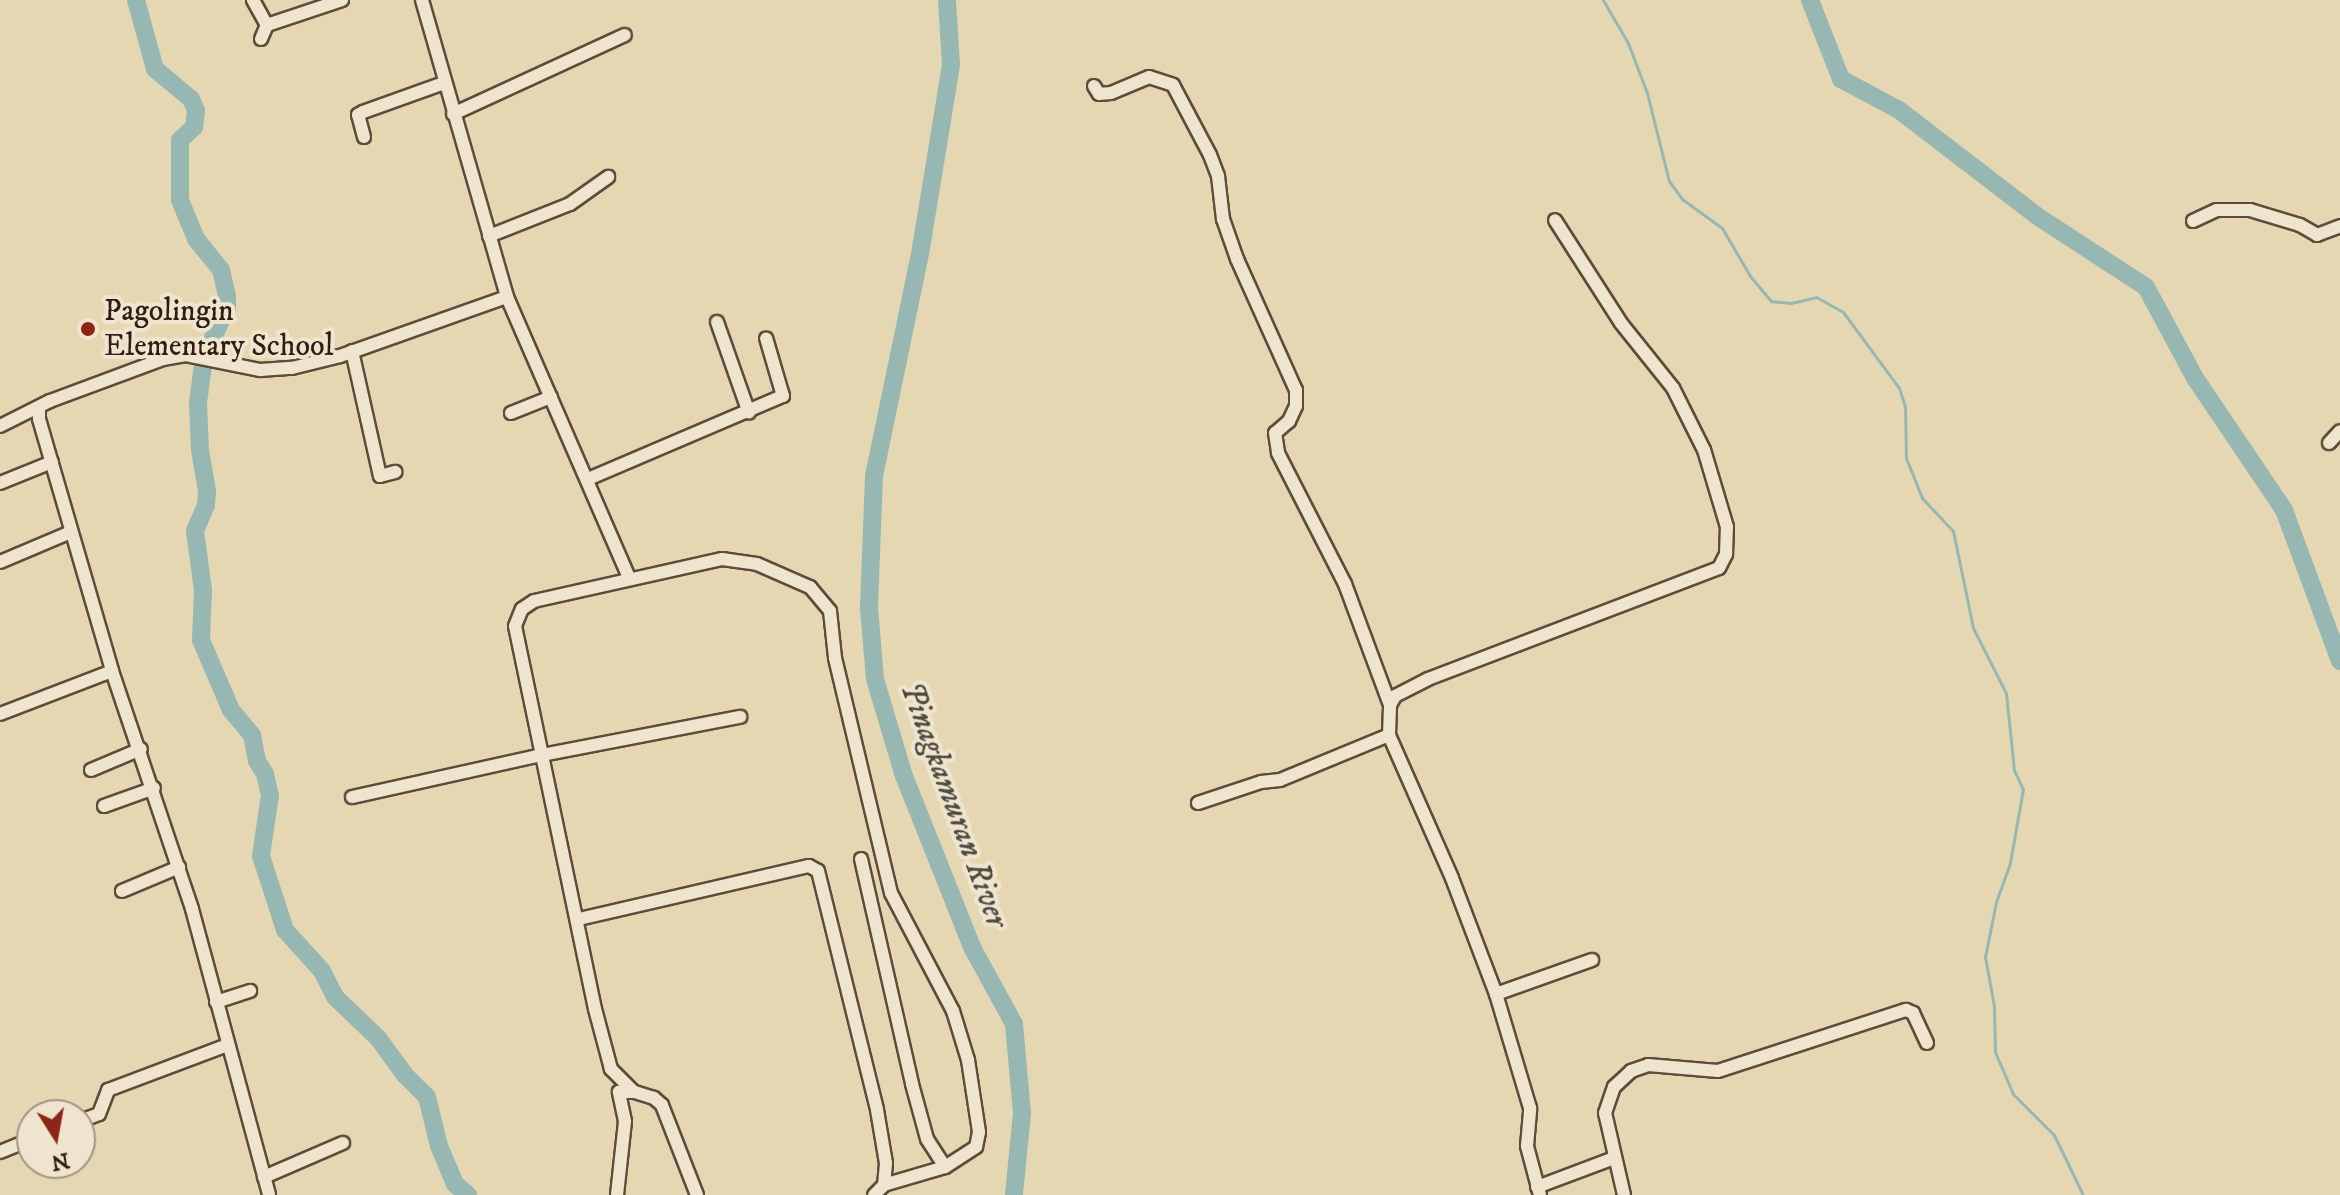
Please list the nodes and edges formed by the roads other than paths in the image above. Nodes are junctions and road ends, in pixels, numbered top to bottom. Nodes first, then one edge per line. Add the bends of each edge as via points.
1 (253, 0) edge
2 (342, 0) edge
3 (422, 0) edge
4 (267, 25) junction
5 (625, 35) dead end
6 (261, 39) dead end
7 (444, 83) junction
8 (1094, 86) dead end
9 (453, 114) junction
10 (364, 137) dead end
11 (608, 177) dead end
12 (1555, 220) dead end
13 (2193, 221) dead end
14 (2340, 226) edge
15 (489, 236) junction
16 (507, 297) junction
17 (717, 322) dead end
18 (766, 338) dead end
19 (352, 351) junction
20 (551, 397) junction
21 (39, 408) junction
22 (511, 413) dead end
23 (749, 413) junction
24 (0, 426) edge
25 (2340, 431) edge
26 (2329, 443) dead end
27 (52, 462) junction
28 (395, 472) dead end
29 (588, 479) junction
30 (0, 483) edge
31 (71, 532) junction
32 (0, 562) edge
33 (629, 578) junction
34 (112, 671) junction
35 (1390, 705) junction
36 (0, 714) edge
37 (740, 717) dead end
38 (1389, 735) junction
39 (141, 749) junction
40 (542, 755) junction
41 (91, 770) dead end
42 (154, 788) junction
43 (352, 797) dead end
44 (1198, 803) dead end
45 (104, 806) dead end
46 (861, 859) dead end
47 (179, 867) junction
48 (122, 891) dead end
49 (579, 919) junction
50 (1592, 960) dead end
51 (250, 991) dead end
52 (1496, 994) junction
53 (216, 1002) junction
54 (1927, 1043) dead end
55 (228, 1045) junction
56 (634, 1092) junction
57 (96, 1115) edge
58 (343, 1143) dead end
59 (1614, 1158) junction
60 (945, 1167) junction
61 (264, 1177) junction
62 (884, 1185) junction
63 (1539, 1191) edge
64 (267, 1195) edge
65 (617, 1195) edge
66 (697, 1195) edge
67 (874, 1195) edge
68 (1624, 1195) edge

1 - 4 street
2 - 4 street
3 - 7 street
4 - 6 street
5 - 9 street
7 - 9 street
7 - 10 street via 358,115
8 - 35 street via 1099,94 1111,93 1149,77 1173,85 1210,155 1237,259 1296,390 1289,421 1275,433 1278,453 1345,584
9 - 15 street
11 - 15 street via 570,204
12 - 35 street via 1621,323 1673,388 1704,450 1727,527 1726,554 1719,568 1428,679 1395,696
13 - 14 street via 2217,210 2250,210 2317,235
15 - 16 street
16 - 19 street
16 - 20 street
17 - 23 street
18 - 23 street via 784,392
19 - 21 street via 292,368 260,370 186,355 163,359
19 - 28 street via 380,476
20 - 22 street
20 - 29 street
21 - 24 street
21 - 27 street
23 - 29 street
25 - 26 street
27 - 30 street
27 - 31 street
29 - 33 street
31 - 32 street
31 - 34 street
33 - 40 street via 534,601 522,609 515,626
33 - 60 street via 722,559 757,564 810,587 830,611 835,658 891,893 953,1011 968,1060 979,1132 976,1147
34 - 36 street
34 - 39 street
35 - 38 street
37 - 40 street
38 - 44 street via 1280,780
38 - 52 street
39 - 41 street
39 - 42 street
40 - 43 street
40 - 49 street
42 - 45 street
42 - 47 street
46 - 60 street via 912,1084 927,1139
47 - 48 street
47 - 53 street
49 - 56 street via 611,1069
49 - 62 street via 809,866 818,871 877,1110 886,1163
50 - 52 street
51 - 53 street
52 - 63 street via 1530,1108 1527,1146
53 - 55 street
54 - 59 street via 1913,1013 1906,1010 1718,1071 1648,1065 1631,1071 1614,1087 1605,1113
55 - 57 street via 108,1090
55 - 61 street
56 - 65 street via 619,1092 625,1121
56 - 66 street via 654,1098 668,1116
58 - 61 street
59 - 63 street
59 - 68 street
60 - 62 street
61 - 64 street
62 - 67 street

